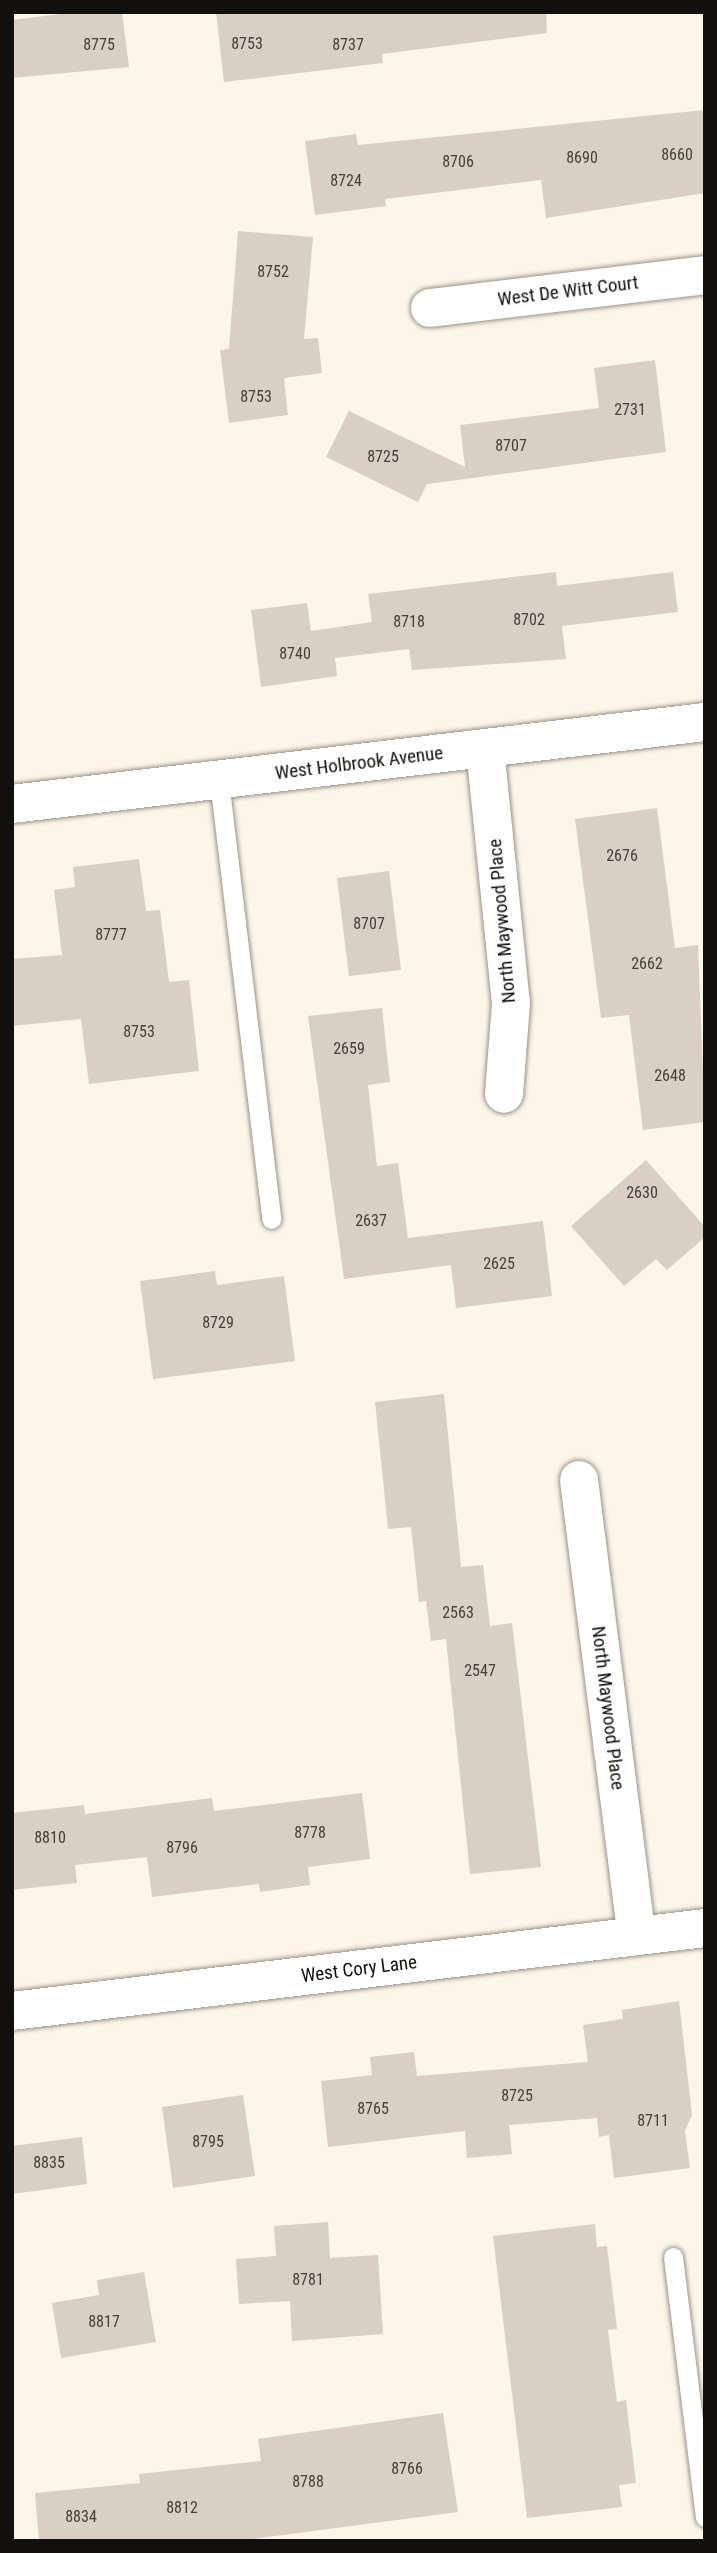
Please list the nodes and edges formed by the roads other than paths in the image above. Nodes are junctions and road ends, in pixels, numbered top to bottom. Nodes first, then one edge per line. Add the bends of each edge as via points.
1 (705, 275) edge
2 (430, 308) dead end
3 (705, 722) edge
4 (485, 748) junction
5 (219, 780) junction
6 (12, 804) edge
7 (504, 1094) dead end
8 (271, 1219) dead end
9 (579, 1480) dead end
10 (705, 1928) edge
11 (637, 1936) junction
12 (12, 2011) edge
13 (673, 2257) dead end
14 (705, 2517) edge

1 - 2 street, West De Witt Court
3 - 4 street, West Holbrook Avenue
4 - 5 street, West Holbrook Avenue
4 - 7 street, North Maywood Place via 511,1003
5 - 6 street, West Holbrook Avenue
5 - 8 lane
9 - 11 street, North Maywood Place
10 - 11 street, West Cory Lane
11 - 12 street, West Cory Lane
13 - 14 lane

